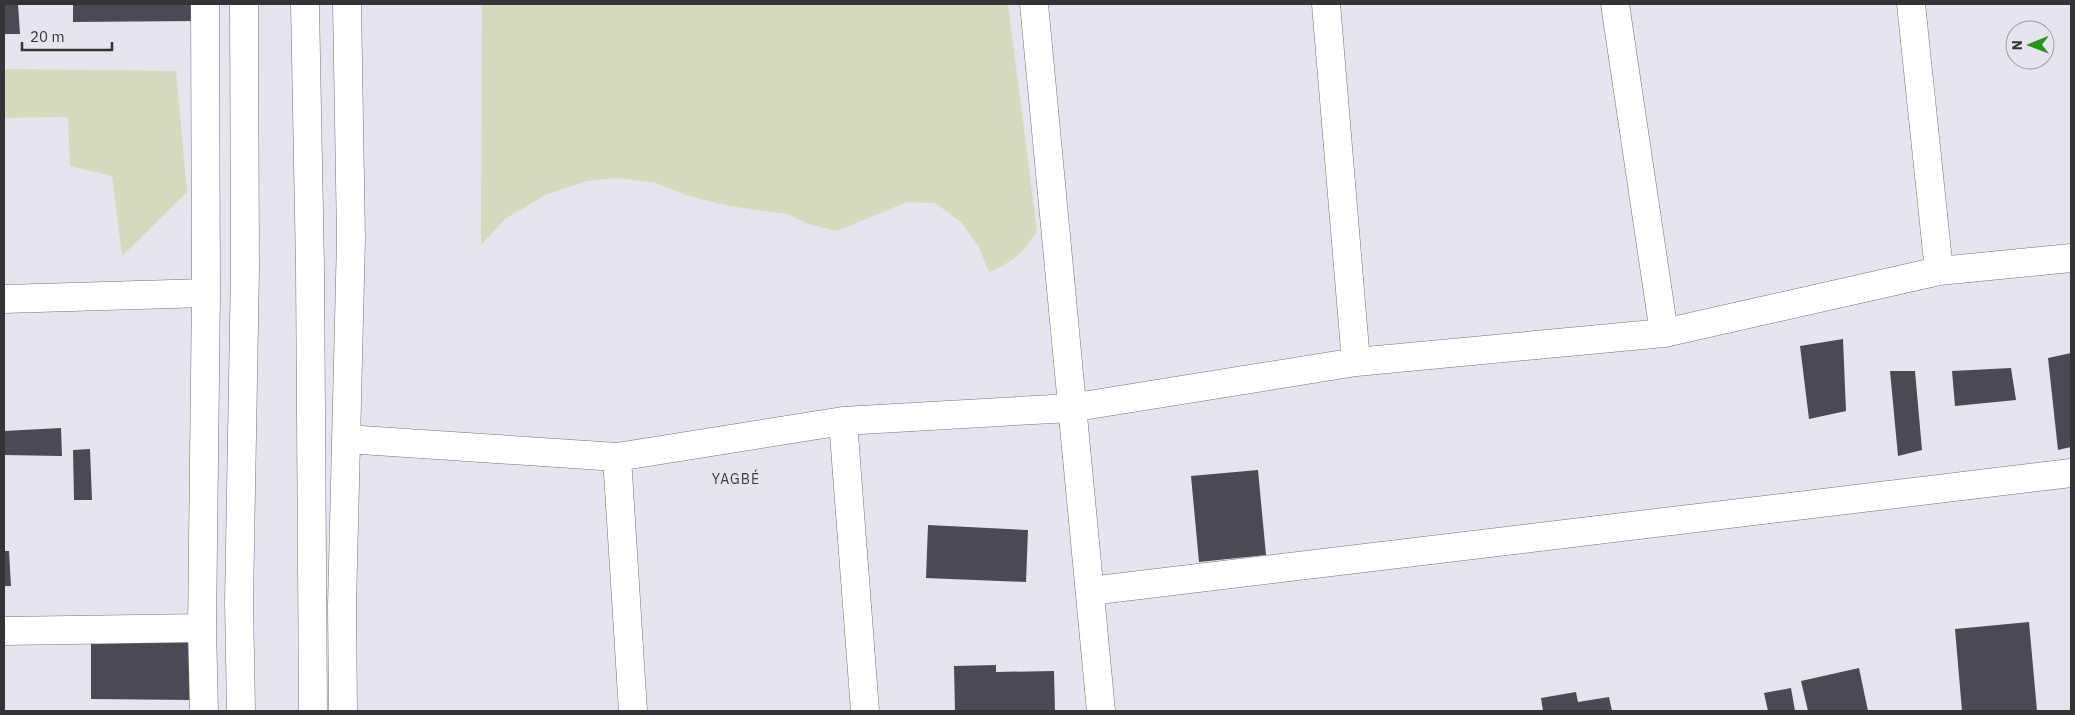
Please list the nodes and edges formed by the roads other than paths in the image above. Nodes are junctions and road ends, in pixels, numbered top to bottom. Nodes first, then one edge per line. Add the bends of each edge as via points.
1 (205, 4) edge
2 (244, 4) edge
3 (305, 4) edge
4 (347, 4) edge
5 (1034, 4) edge
6 (1326, 4) edge
7 (1615, 4) edge
8 (1911, 4) edge
9 (2071, 258) edge
10 (1939, 270) junction
11 (206, 293) junction
12 (4, 299) edge
13 (1664, 333) junction
14 (1356, 362) junction
15 (1070, 408) junction
16 (843, 421) junction
17 (346, 438) junction
18 (617, 457) junction
19 (2071, 473) edge
20 (1090, 591) junction
21 (202, 628) junction
22 (4, 631) edge
23 (204, 711) edge
24 (241, 711) edge
25 (313, 711) edge
26 (343, 711) edge
27 (633, 711) edge
28 (866, 711) edge
29 (1101, 711) edge

1 - 11 street
2 - 24 street
3 - 25 street
4 - 17 street via 351,238
5 - 15 street
6 - 14 street
7 - 13 street
8 - 10 street
9 - 10 street
10 - 13 street
11 - 12 street
11 - 21 street
13 - 14 street
14 - 15 street
15 - 16 street
15 - 20 street
16 - 18 street
16 - 28 street
17 - 18 street
17 - 26 street
18 - 27 street
19 - 20 street
20 - 29 street
21 - 22 street
21 - 23 street

